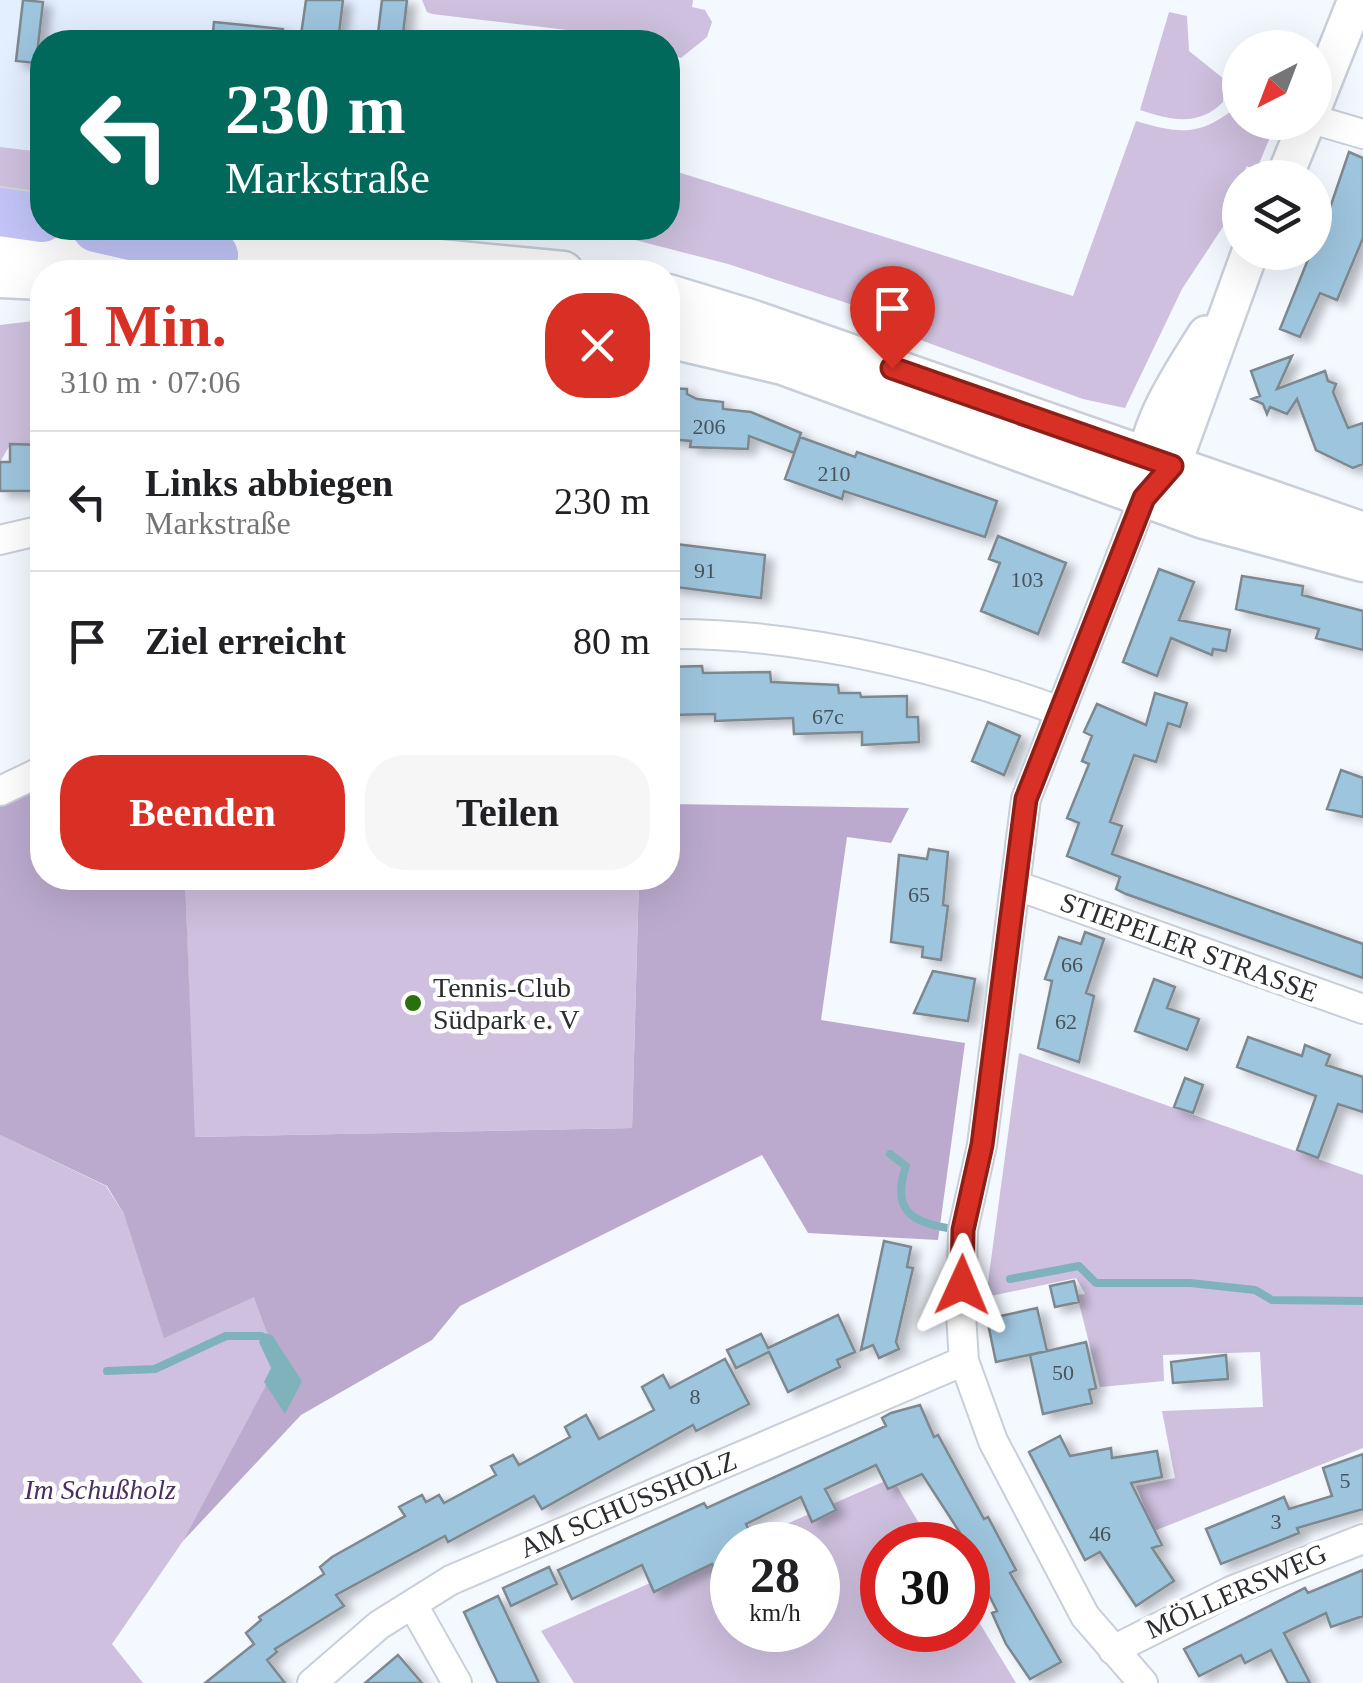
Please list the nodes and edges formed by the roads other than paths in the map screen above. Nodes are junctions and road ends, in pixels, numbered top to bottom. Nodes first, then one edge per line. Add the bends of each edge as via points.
1 (1356, 0) edge
2 (1332, 61) edge
3 (1332, 125) edge
4 (1363, 134) edge
5 (0, 212) edge
6 (30, 216) edge
7 (148, 240) edge
8 (0, 249) edge
9 (214, 255) junction
10 (439, 260) edge
11 (1243, 270) edge
12 (0, 278) edge
13 (30, 279) edge
14 (680, 300) edge
15 (680, 341) edge
16 (1157, 462) junction
17 (1144, 498) junction
18 (30, 533) edge
19 (1363, 533) edge
20 (0, 540) edge
21 (1363, 561) edge
22 (680, 635) edge
23 (1060, 711) junction
24 (30, 776) edge
25 (0, 790) edge
26 (1015, 885) junction
27 (1363, 1009) edge
28 (964, 1362) junction
29 (1363, 1538) edge
30 (413, 1605) junction
31 (1112, 1650) junction
32 (312, 1683) edge
33 (457, 1683) edge
34 (1142, 1683) edge

1 - 2 street
3 - 4 street
5 - 6 highway
7 - 9 highway
8 - 9 main road
9 - 10 main road
11 - 16 street
12 - 13 main road
14 - 16 main road
15 - 17 main road via 783,364
16 - 17 street
16 - 19 main road
17 - 21 main road
17 - 23 street
18 - 20 street
22 - 23 street via 793,642 880,658
23 - 26 street via 1026,799
24 - 25 street
26 - 27 street, STIEPELER STRASSE
26 - 28 street via 982,1145 963,1230
28 - 30 street, AM SCHUSSHOLZ via 451,1580
28 - 31 street via 978,1409 1026,1508 1085,1616
29 - 31 street, MÖLLERSWEG via 1231,1591
30 - 32 street, AM SCHUSSHOLZ
30 - 33 street
31 - 34 street

